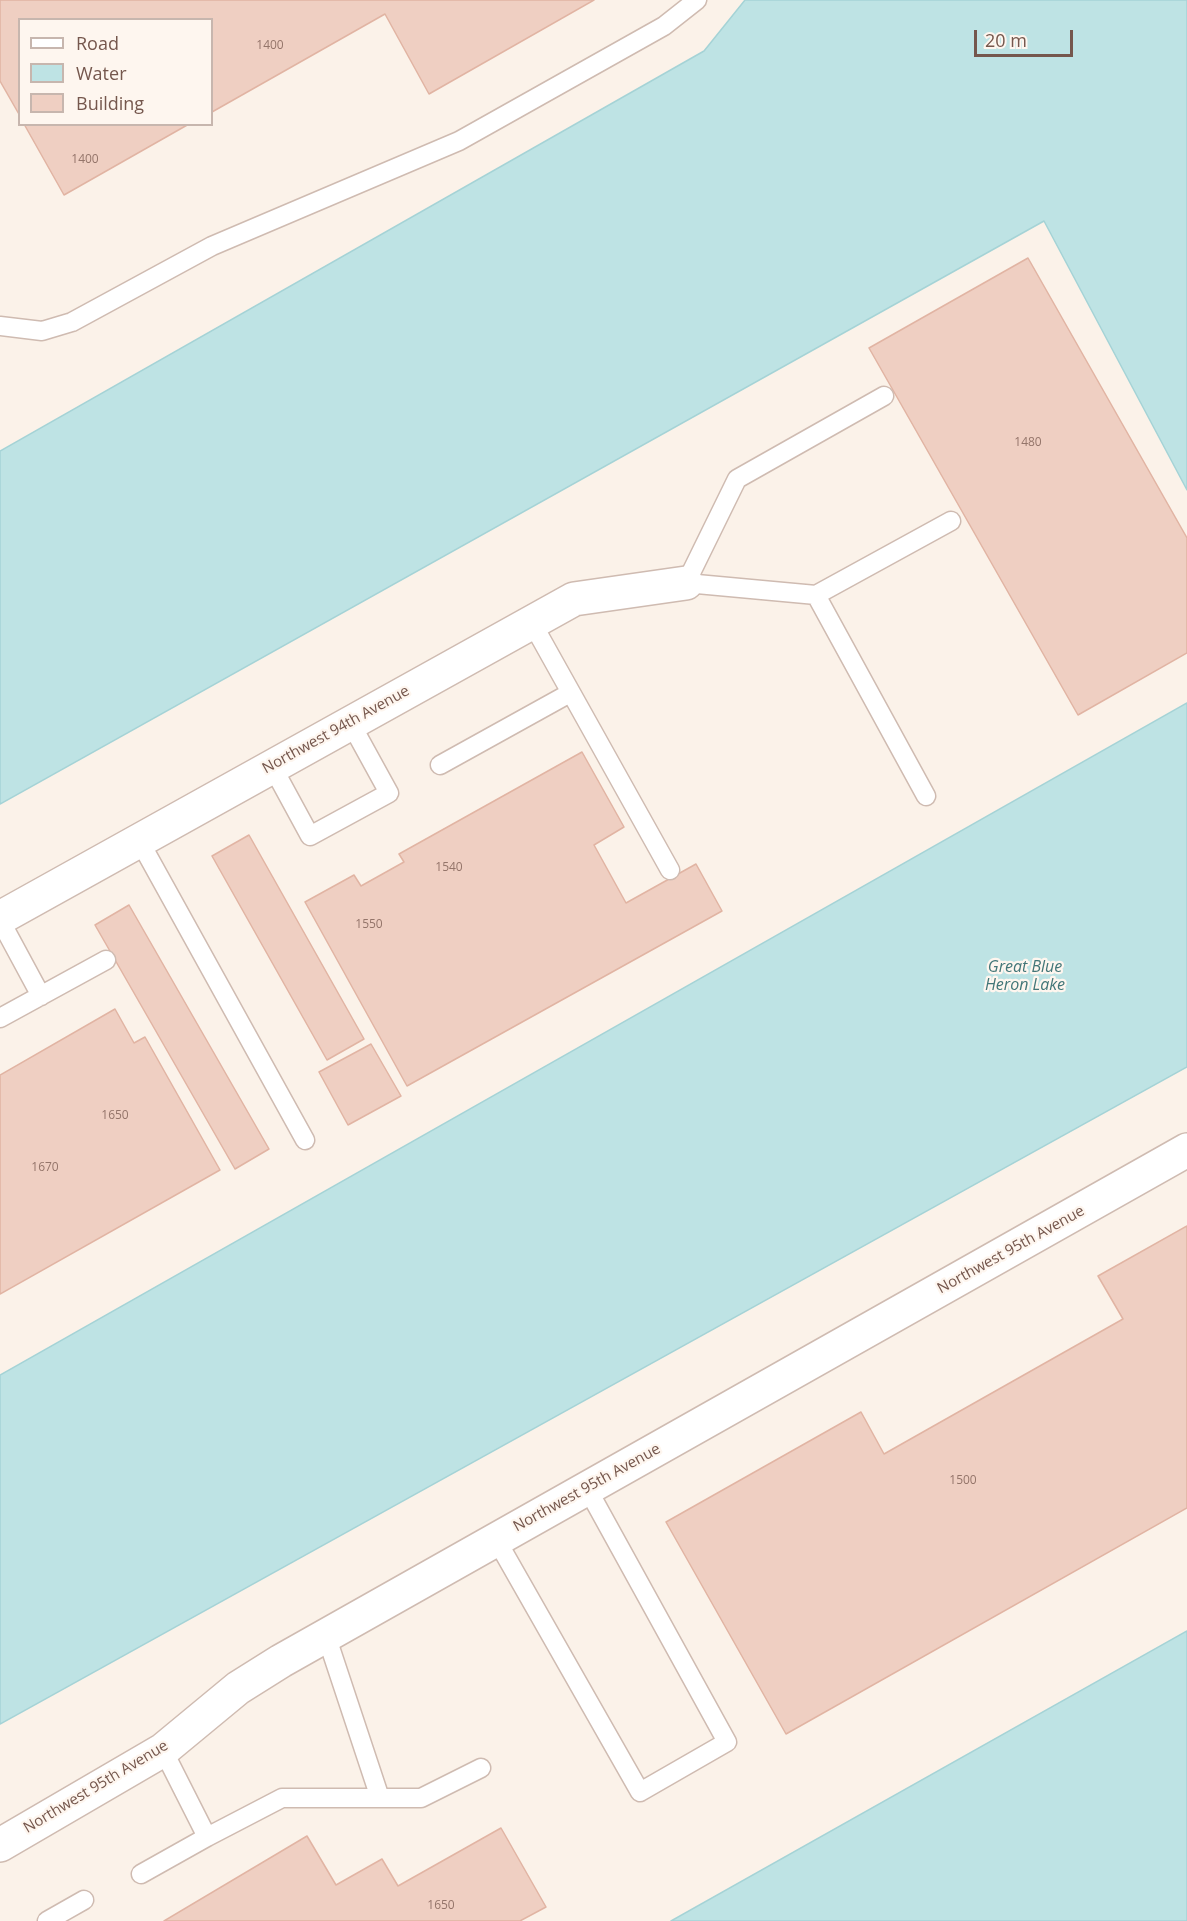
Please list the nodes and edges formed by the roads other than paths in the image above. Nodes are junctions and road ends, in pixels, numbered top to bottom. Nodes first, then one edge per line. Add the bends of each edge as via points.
1 (697, 0) edge
2 (0, 326) edge
3 (884, 396) dead end
4 (951, 520) dead end
5 (686, 583) junction
6 (816, 595) junction
7 (531, 621) junction
8 (570, 693) junction
9 (350, 722) junction
10 (440, 765) dead end
11 (272, 766) junction
12 (926, 796) dead end
13 (139, 840) junction
14 (670, 870) dead end
15 (0, 919) edge
16 (106, 960) dead end
17 (41, 996) junction
18 (0, 1018) edge
19 (304, 1140) dead end
20 (1187, 1150) edge
21 (587, 1488) junction
22 (496, 1539) junction
23 (326, 1635) junction
24 (163, 1750) junction
25 (481, 1768) dead end
26 (380, 1798) junction
27 (207, 1838) junction
28 (0, 1845) edge
29 (141, 1874) dead end
30 (84, 1900) dead end
31 (47, 1921) edge

1 - 2 lane via 664,26 459,141 212,246 72,322 42,331
3 - 5 lane via 737,479
4 - 6 lane
5 - 6 lane
5 - 7 street, Northwest 94th Avenue via 574,598
6 - 12 lane
7 - 8 lane
7 - 9 street, Northwest 94th Avenue
8 - 10 lane
8 - 14 lane
9 - 11 street, Northwest 94th Avenue
9 - 11 lane via 389,793 310,836
11 - 13 street, Northwest 94th Avenue
13 - 15 street, Northwest 94th Avenue
13 - 19 lane
15 - 17 lane
16 - 17 lane
17 - 18 lane
20 - 21 street, Northwest 95th Avenue
21 - 22 street, Northwest 95th Avenue
21 - 22 lane via 727,1742 640,1791
22 - 23 street, Northwest 95th Avenue
23 - 24 street, Northwest 95th Avenue via 238,1688
23 - 26 lane
24 - 27 lane
24 - 28 street, Northwest 95th Avenue
25 - 26 lane via 421,1798
26 - 27 lane via 282,1798
27 - 29 lane
30 - 31 lane

